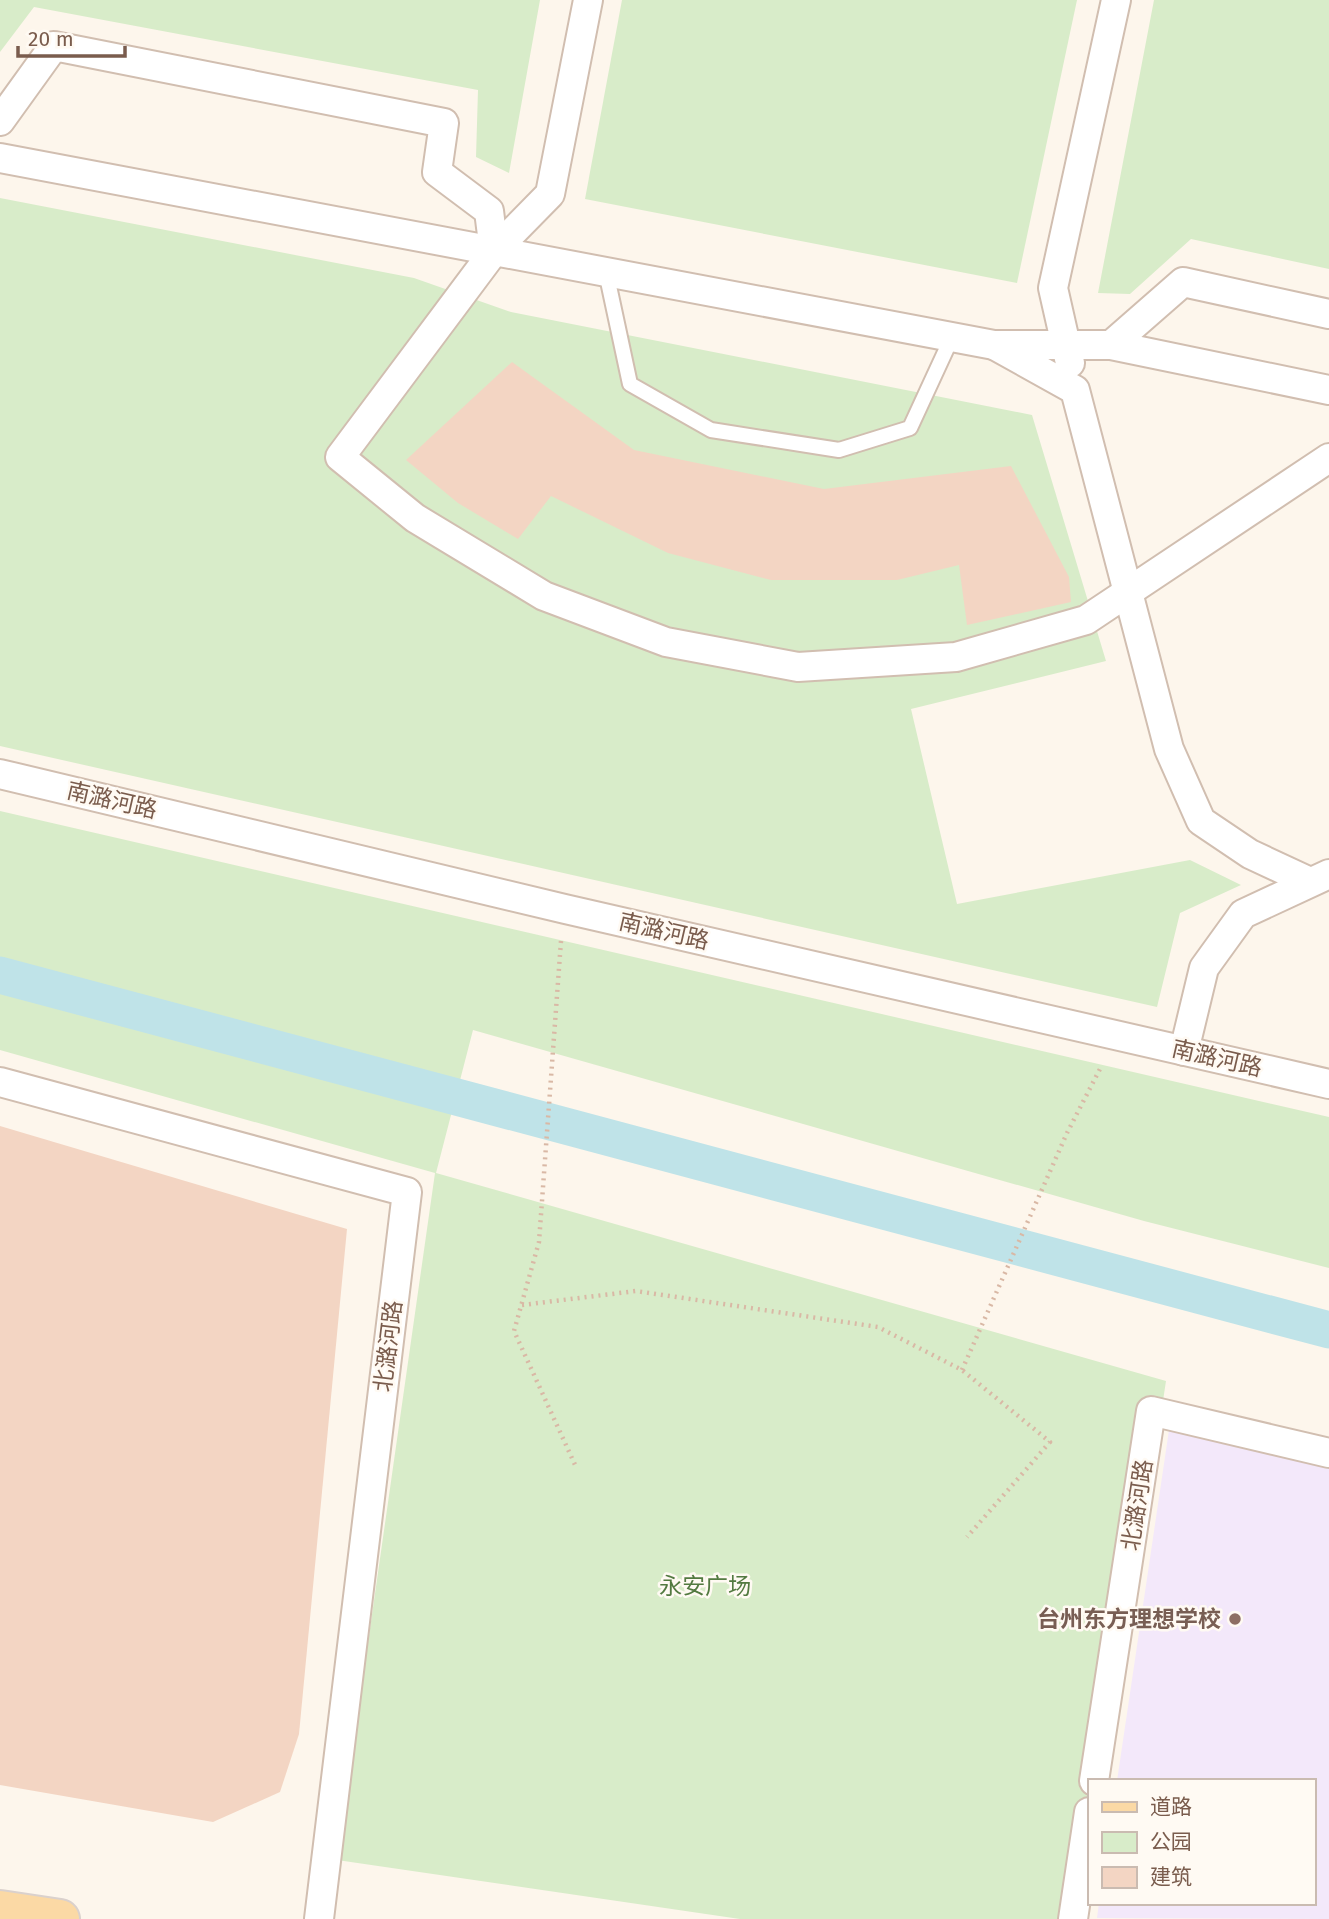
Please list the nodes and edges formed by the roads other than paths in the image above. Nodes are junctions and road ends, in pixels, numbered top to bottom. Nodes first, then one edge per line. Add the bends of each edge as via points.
1 (588, 0) edge
2 (1116, 0) edge
3 (0, 121) edge
4 (0, 158) edge
5 (494, 251) junction
6 (606, 272) junction
7 (1329, 314) edge
8 (952, 337) junction
9 (994, 345) junction
10 (1066, 345) junction
11 (1111, 345) junction
12 (1075, 390) junction
13 (1329, 390) edge
14 (1329, 458) edge
15 (1128, 593) junction
16 (0, 774) edge
17 (1319, 878) edge
18 (1184, 1051) junction
19 (0, 1082) edge
20 (1329, 1084) edge
21 (1329, 1453) edge
22 (1094, 1779) edge
23 (1088, 1819) edge
24 (0, 1910) edge
25 (60, 1919) edge
26 (318, 1919) edge
27 (1073, 1919) edge

1 - 5 street via 550,194
2 - 10 street via 1053,288
3 - 5 street via 54,46 444,123 437,172 489,211
4 - 5 street
5 - 6 street
5 - 15 street via 340,457 415,518 544,596 666,642 798,667 956,657 1086,620
6 - 8 street
6 - 8 lane via 631,384 711,430 839,450 910,428
7 - 11 street via 1183,282
8 - 9 street
9 - 10 street
9 - 12 street
10 - 11 street
10 - 12 street
11 - 13 street
12 - 15 street
14 - 15 street
15 - 17 street via 1169,749 1201,821 1250,854
16 - 18 street, 南潞河路
17 - 18 street via 1243,914 1204,968
18 - 20 street, 南潞河路
19 - 26 street, 北潞河路 via 407,1192
21 - 22 street, 北潞河路 via 1151,1411
23 - 27 street
24 - 25 main road

